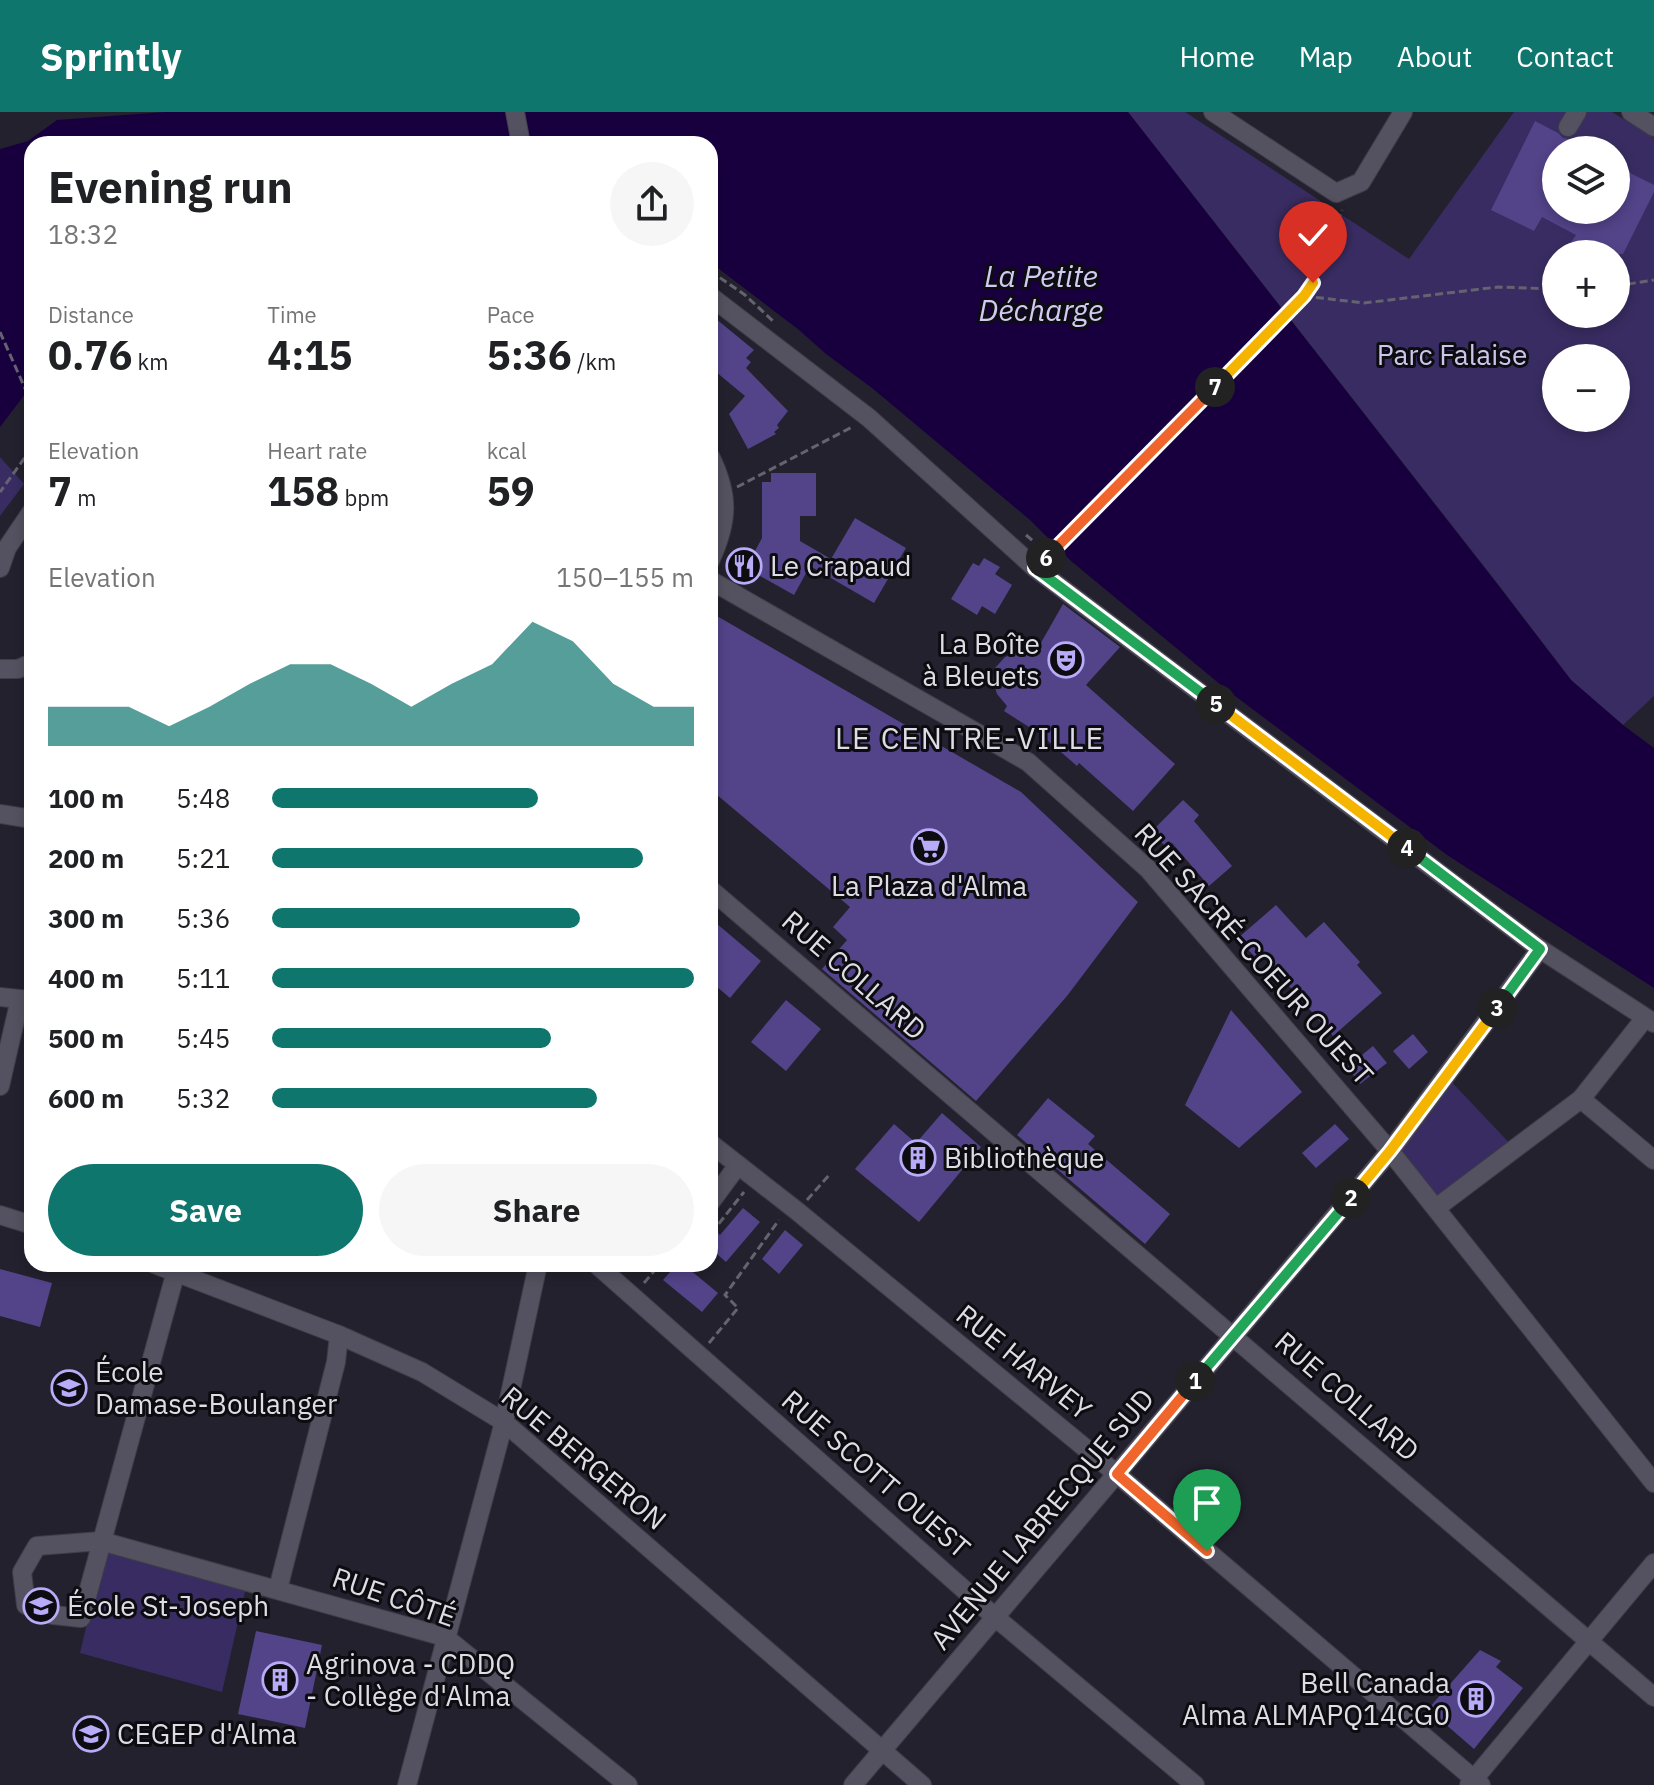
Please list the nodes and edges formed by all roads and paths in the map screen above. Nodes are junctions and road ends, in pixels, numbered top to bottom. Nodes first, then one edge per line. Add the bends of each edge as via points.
1 (515, 112) edge
2 (1213, 112) edge
3 (1403, 112) edge
4 (1631, 112) edge
5 (1654, 127) edge
6 (520, 136) edge
7 (1361, 182) junction
8 (1654, 280) edge
9 (1630, 284) edge
10 (1542, 289) edge
11 (1304, 296) junction
12 (718, 302) edge
13 (0, 332) edge
14 (24, 386) edge
15 (869, 418) junction
16 (24, 459) edge
17 (718, 478) edge
18 (0, 492) edge
19 (723, 495) junction
20 (24, 523) edge
21 (718, 543) edge
22 (0, 568) edge
23 (1035, 568) junction
24 (718, 585) edge
25 (24, 666) edge
26 (0, 669) edge
27 (0, 814) edge
28 (24, 818) edge
29 (718, 896) edge
30 (1540, 949) junction
31 (0, 997) edge
32 (24, 999) edge
33 (24, 1006) edge
34 (1650, 1020) edge
35 (0, 1086) edge
36 (1581, 1099) junction
37 (718, 1149) edge
38 (1390, 1151) junction
39 (1654, 1160) edge
40 (738, 1165) junction
41 (831, 1173) dead end
42 (718, 1192) edge
43 (808, 1199) dead end
44 (737, 1202) dead end
45 (790, 1205) junction
46 (1436, 1208) junction
47 (0, 1215) edge
48 (24, 1222) edge
49 (718, 1225) edge
50 (175, 1272) edge
51 (188, 1272) edge
52 (536, 1272) edge
53 (605, 1272) edge
54 (653, 1272) edge
55 (633, 1296) junction
56 (339, 1335) junction
57 (1234, 1335) junction
58 (699, 1355) junction
59 (504, 1422) junction
60 (1117, 1474) junction
61 (1654, 1483) edge
62 (101, 1541) junction
63 (1654, 1563) edge
64 (278, 1589) junction
65 (995, 1617) junction
66 (445, 1637) junction
67 (1589, 1641) junction
68 (1654, 1697) edge
69 (882, 1751) junction
70 (1475, 1783) edge
71 (407, 1785) edge
72 (628, 1785) edge
73 (853, 1785) edge
74 (922, 1785) edge
75 (1195, 1785) edge

1 - 6 street
2 - 7 street via 1336,193
3 - 7 street
4 - 5 street
7 - 11 path via 1341,212
8 - 9 path
10 - 11 path via 1498,287 1364,303
11 - 23 path
12 - 15 street
13 - 14 path
15 - 19 path
15 - 23 street
16 - 18 path
17 - 19 street
19 - 21 street
20 - 22 street
23 - 30 street
24 - 38 street, RUE SACRÉ-COEUR OUEST via 1028,762 1148,869
25 - 26 street
27 - 28 street
29 - 57 street, RUE COLLARD
30 - 34 street
30 - 38 street, AVENUE LABRECQUE SUD
31 - 32 street
33 - 35 street
34 - 36 street
36 - 39 street
36 - 46 street
37 - 40 street, RUE HARVEY
38 - 46 street, RUE SACRÉ-COEUR OUEST
38 - 57 street, AVENUE LABRECQUE SUD
40 - 42 street
40 - 45 street, RUE HARVEY
41 - 43 path
44 - 49 path
45 - 58 path via 725,1295 738,1308
45 - 60 street, RUE HARVEY
46 - 61 street, RUE SACRÉ-COEUR OUEST
47 - 48 street
50 - 62 street
51 - 56 street, RUE BERGERON
52 - 59 street
53 - 55 street, RUE SCOTT OUEST
54 - 55 path
55 - 58 street, RUE SCOTT OUEST
56 - 59 street, RUE BERGERON via 422,1372
56 - 64 street
57 - 60 street, AVENUE LABRECQUE SUD
57 - 67 street, RUE COLLARD
58 - 65 street, RUE SCOTT OUEST
59 - 66 street
59 - 69 street, RUE BERGERON
60 - 65 street, AVENUE LABRECQUE SUD
60 - 70 street, RUE HARVEY
62 - 62 street via 37,1546 22,1572 26,1605 81,1618
62 - 64 street, RUE CÔTÉ
63 - 67 street
64 - 66 street, RUE CÔTÉ
65 - 69 street, AVENUE LABRECQUE SUD
65 - 75 street, RUE SCOTT OUEST
66 - 71 street
66 - 72 street, RUE CÔTÉ
67 - 68 street, RUE COLLARD
67 - 70 street
69 - 73 street, AVENUE LABRECQUE SUD
69 - 74 street, RUE BERGERON

